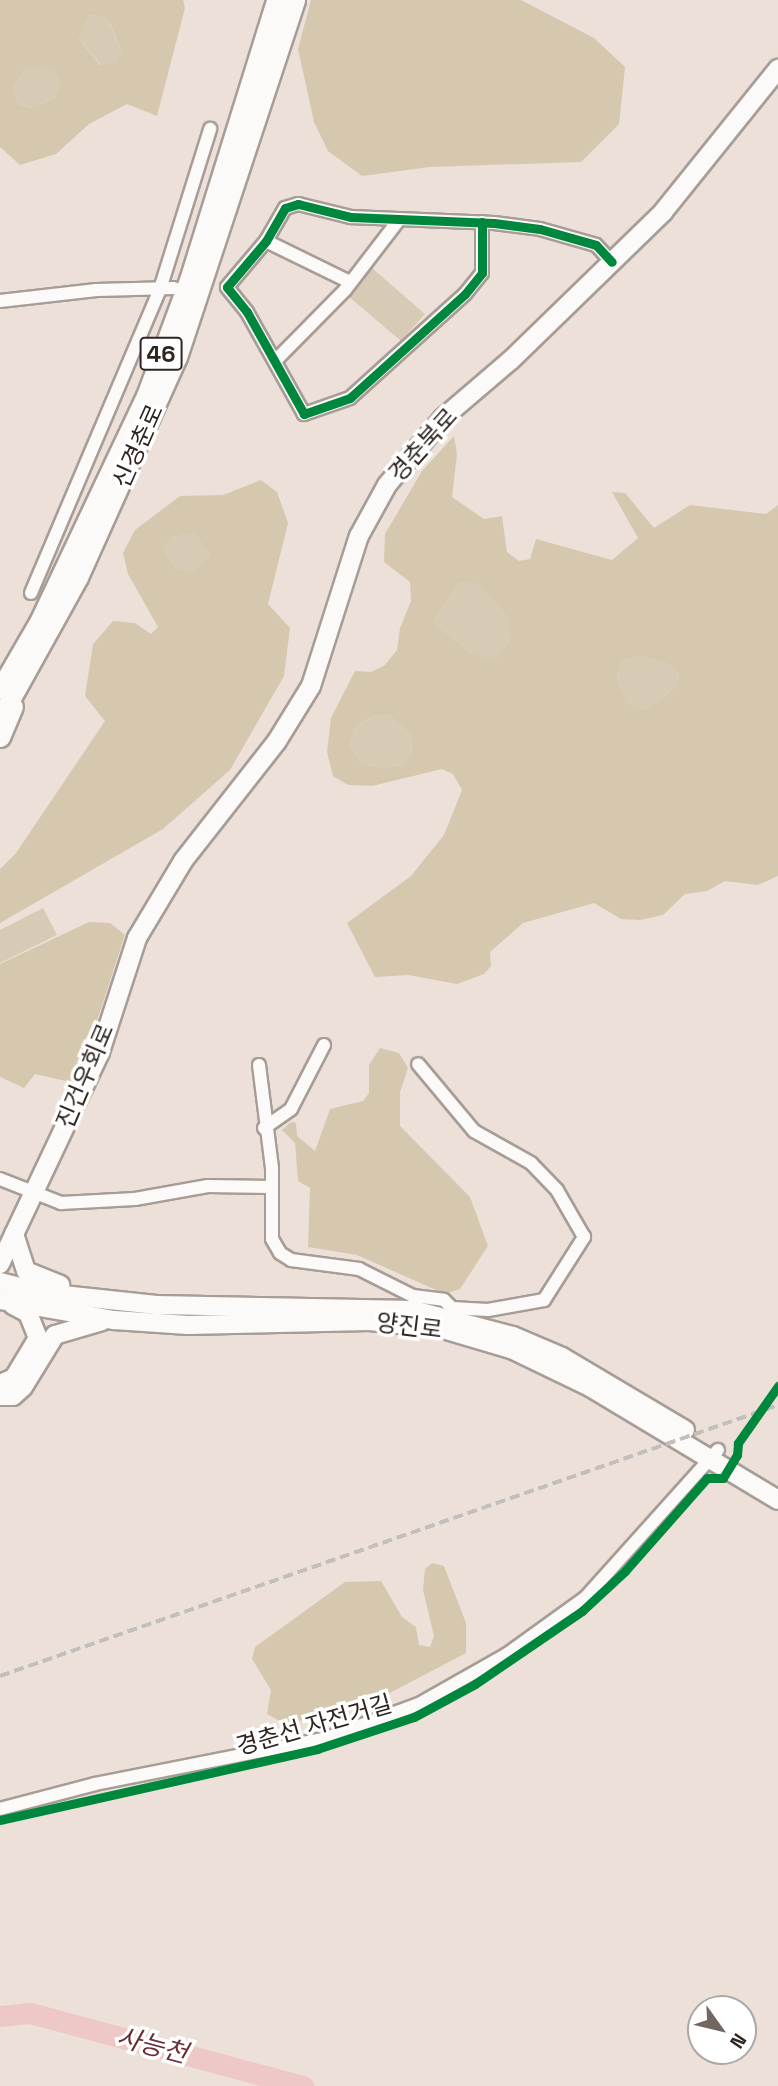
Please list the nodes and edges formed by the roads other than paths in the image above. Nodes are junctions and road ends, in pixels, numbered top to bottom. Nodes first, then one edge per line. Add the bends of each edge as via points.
1 (276, 0) edge
2 (295, 0) edge
3 (778, 69) edge
4 (211, 129) dead end
5 (398, 221) junction
6 (482, 222) junction
7 (266, 241) junction
8 (612, 262) junction
9 (351, 282) junction
10 (167, 288) junction
11 (0, 301) edge
12 (276, 360) junction
13 (31, 593) dead end
14 (24, 680) junction
15 (0, 689) edge
16 (0, 718) edge
17 (0, 737) edge
18 (166, 888) joint
19 (324, 1045) dead end
20 (418, 1064) dead end
21 (259, 1065) dead end
22 (264, 1128) junction
23 (0, 1179) edge
24 (270, 1187) junction
25 (34, 1190) junction
26 (14, 1234) junction
27 (0, 1247) edge
28 (0, 1264) edge
29 (0, 1282) edge
30 (95, 1300) junction
31 (4, 1301) edge
32 (490, 1310) junction
33 (114, 1320) junction
34 (482, 1327) junction
35 (0, 1384) edge
36 (0, 1396) edge
37 (714, 1455) junction
38 (778, 1486) edge
39 (778, 1500) edge
40 (0, 1809) edge

1 - 15 highway, 신경춘로 / 46 via 189,280 146,396 45,611
2 - 14 highway, 신경춘로 / 46 via 177,357 132,465
3 - 8 main road, 경춘북로 via 663,212
4 - 10 street
5 - 6 street
5 - 7 street via 351,217 298,204 285,208
5 - 9 street
6 - 8 street via 540,229 596,245
6 - 12 street via 482,273 465,294 350,398 304,414
7 - 9 street
7 - 12 street via 221,287
8 - 18 main road, 경춘북로 via 443,418 387,485 359,537 311,686 277,741
9 - 12 street
10 - 11 street via 96,290
10 - 13 street
14 - 16 highway, 신경춘로 / 46
14 - 17 highway
18 - 25 main road, 진건우회로 via 137,938 100,1052
19 - 22 street via 291,1109
20 - 32 street via 474,1131 531,1163 557,1190 584,1237 544,1300
21 - 22 street
22 - 24 street via 272,1168
23 - 25 street
24 - 25 street via 208,1186 135,1199 61,1203
24 - 32 street via 272,1239 291,1260 359,1269 413,1296 444,1300 452,1308
25 - 26 main road, 진건우회로
26 - 27 main road
26 - 28 main road, 진건우회로
26 - 30 main road via 26,1271
29 - 30 main road, 양진로
30 - 34 main road, 양진로 via 377,1307 413,1310
31 - 33 main road, 양진로
31 - 35 main road via 27,1312 38,1338 14,1378
32 - 34 street
33 - 36 main road via 55,1335 23,1387 13,1396
33 - 37 main road, 양진로 via 188,1325 369,1321 440,1328 511,1349 551,1367
34 - 37 main road, 양진로 via 562,1357
37 - 38 main road, 양진로
37 - 39 main road, 양진로
37 - 40 street via 585,1598 507,1654 419,1704 327,1738 95,1784

